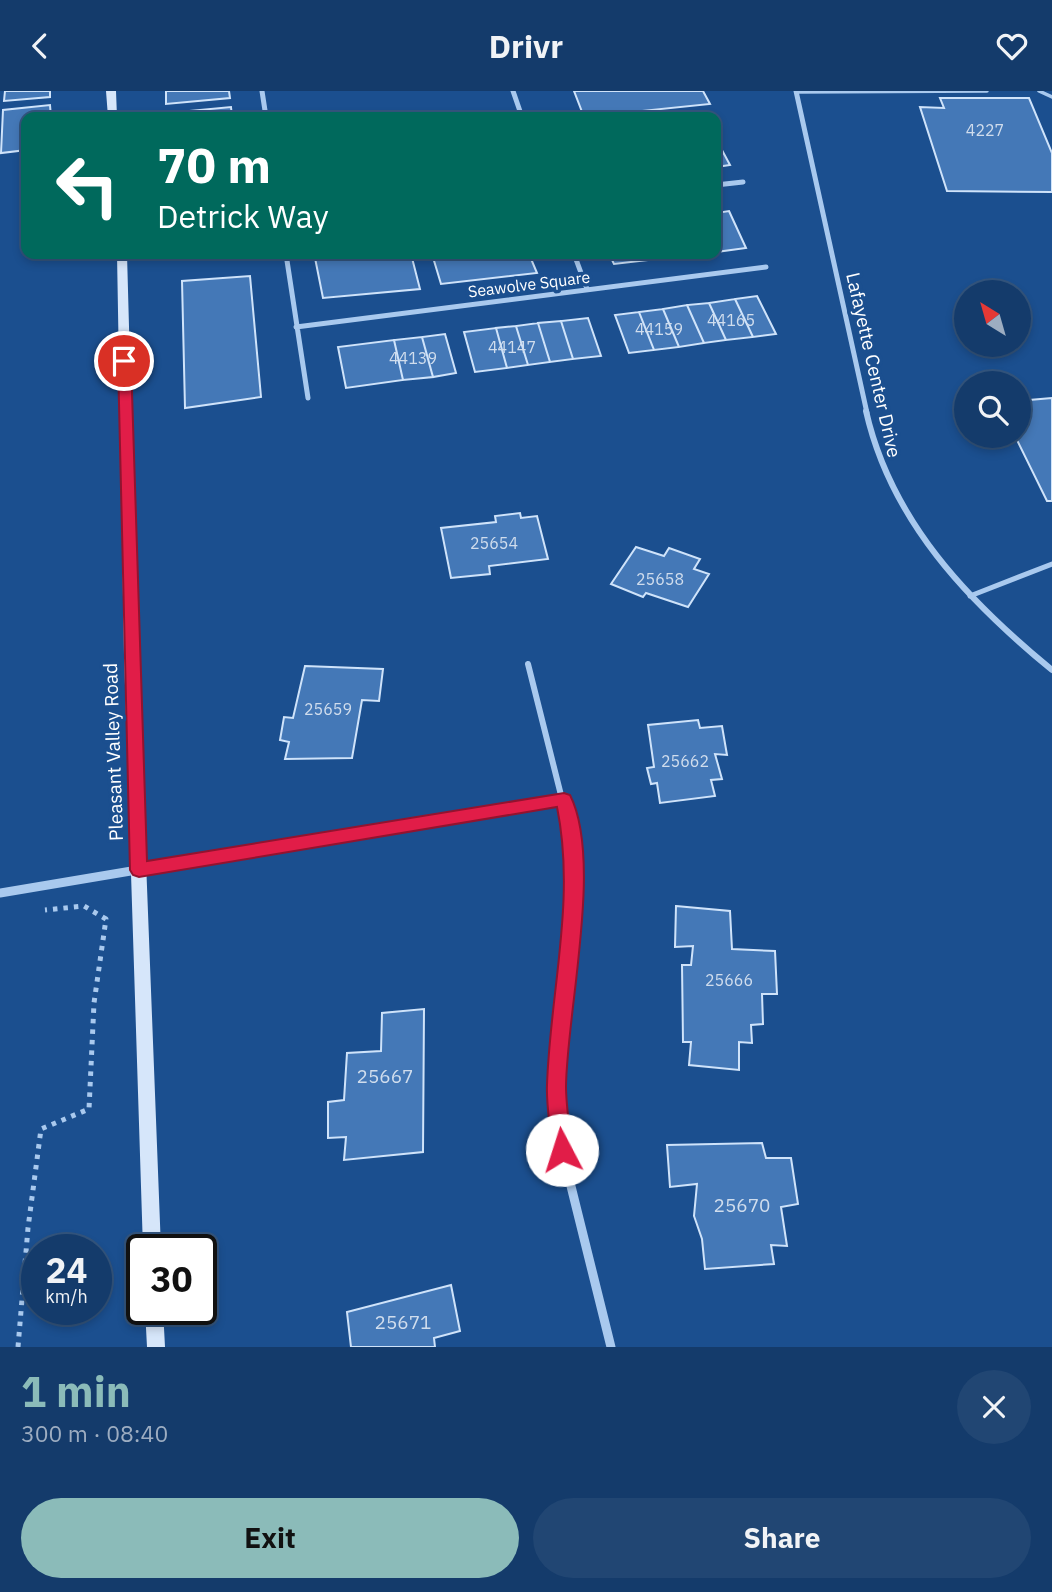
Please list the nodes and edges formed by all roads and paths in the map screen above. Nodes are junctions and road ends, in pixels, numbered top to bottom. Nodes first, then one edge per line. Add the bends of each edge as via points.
1 (111, 91) edge
2 (262, 91) edge
3 (513, 91) edge
4 (796, 91) edge
5 (987, 91) edge
6 (1039, 91) edge
7 (1052, 97) edge
8 (113, 112) edge
9 (265, 112) edge
10 (520, 112) edge
11 (743, 182) dead end
12 (721, 184) edge
13 (122, 259) edge
14 (287, 259) edge
15 (576, 259) edge
16 (766, 267) dead end
17 (587, 289) junction
18 (296, 327) junction
19 (309, 398) dead end
20 (1052, 564) edge
21 (969, 596) junction
22 (528, 664) dead end
23 (1052, 670) edge
24 (564, 799) junction
25 (139, 870) junction
26 (0, 893) edge
27 (36, 911) dead end
28 (151, 1234) edge
29 (155, 1325) edge
30 (18, 1347) edge
31 (156, 1347) edge
32 (611, 1347) edge

1 - 8 street
2 - 9 street
3 - 10 street
4 - 5 lane
4 - 21 street, Lafayette Center Drive via 873,441 887,481 910,523
6 - 7 lane
11 - 12 street
13 - 25 street, Pleasant Valley Road
14 - 18 street
15 - 17 street
16 - 17 street, Seawolve Square
17 - 18 street, Seawolve Square
18 - 19 street
20 - 21 lane
21 - 23 street, Lafayette Center Drive
22 - 24 street
24 - 25 street
24 - 32 street via 573,843 574,887 558,1099 562,1150
25 - 26 street
25 - 28 street, Pleasant Valley Road
27 - 30 path via 84,906 106,919 94,1003 89,1109 41,1129
29 - 31 street

